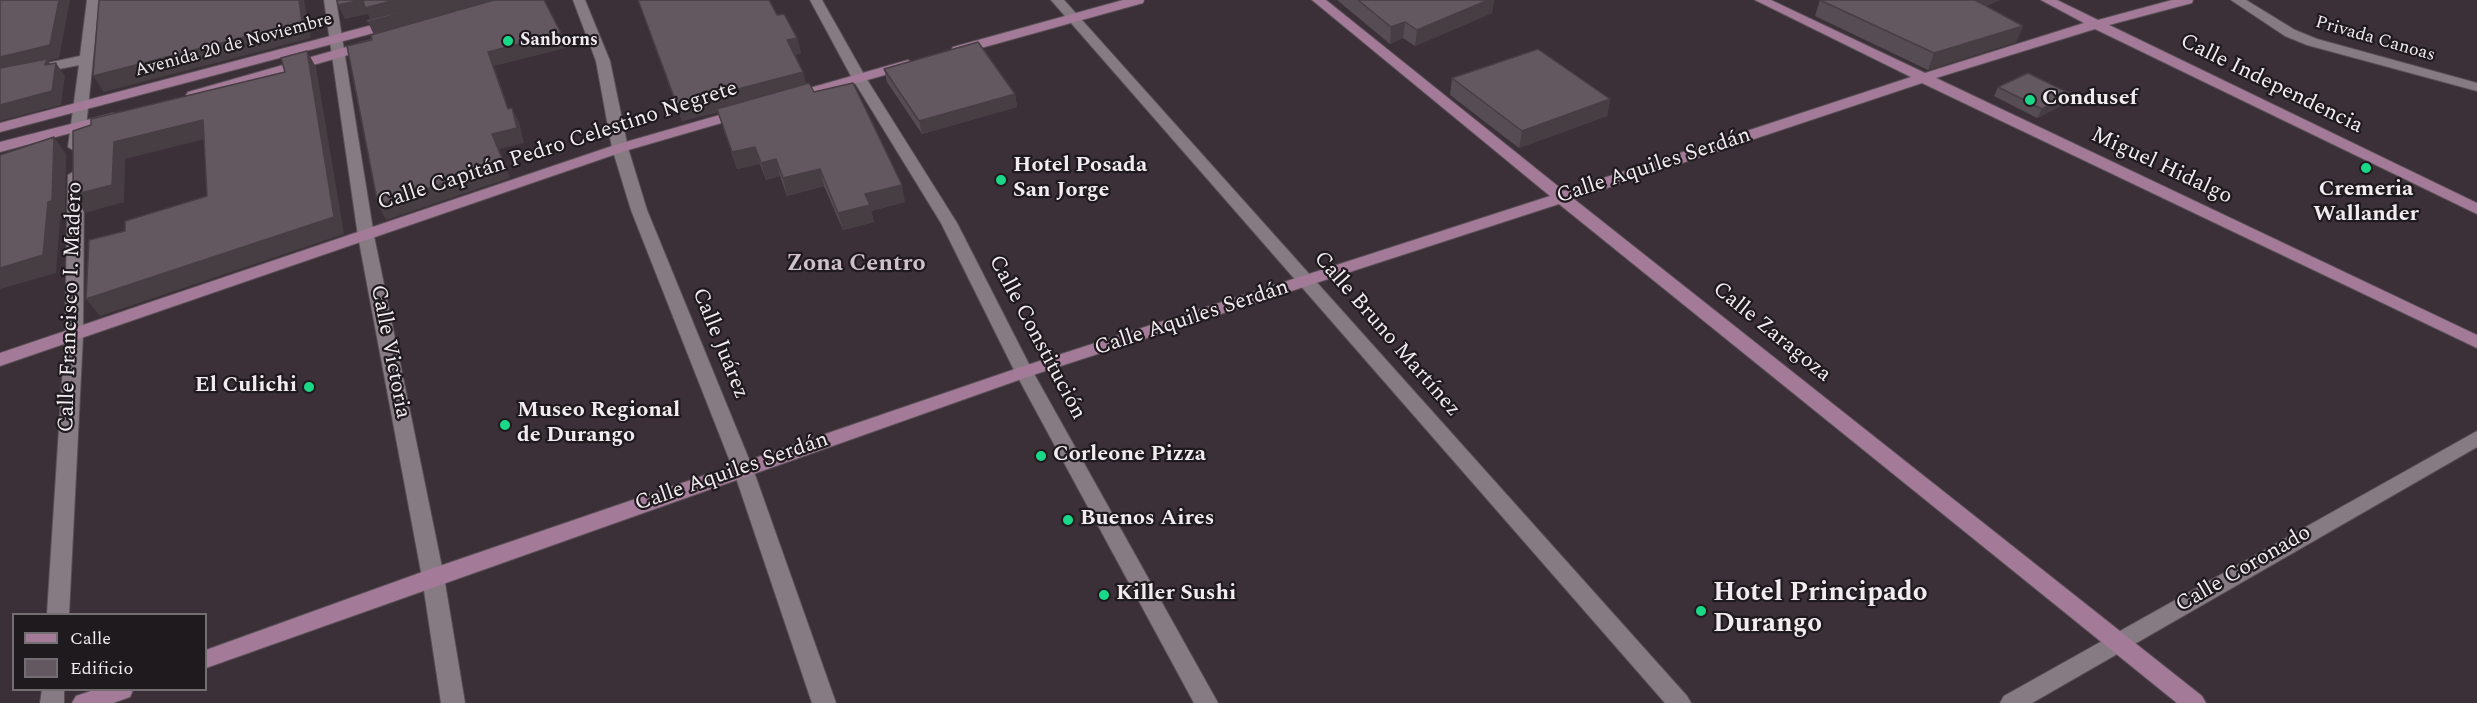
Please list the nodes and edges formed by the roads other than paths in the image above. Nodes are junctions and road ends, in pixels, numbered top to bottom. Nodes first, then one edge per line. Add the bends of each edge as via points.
1 (93, 0) edge
2 (330, 0) edge
3 (579, 0) edge
4 (816, 0) edge
5 (1057, 0) edge
6 (1138, 0) edge
7 (1318, 0) edge
8 (1761, 0) edge
9 (2047, 0) edge
10 (2187, 0) edge
11 (2236, 0) edge
12 (1072, 18) junction
13 (410, 19) edge
14 (2096, 24) junction
15 (403, 35) edge
16 (337, 46) junction
17 (85, 59) junction
18 (0, 77) edge
19 (859, 78) junction
20 (1922, 78) junction
21 (2477, 87) edge
22 (180, 99) edge
23 (779, 101) edge
24 (81, 108) junction
25 (756, 108) edge
26 (134, 112) edge
27 (0, 128) edge
28 (76, 128) junction
29 (0, 147) edge
30 (620, 148) junction
31 (1563, 197) junction
32 (2477, 208) edge
33 (366, 236) junction
34 (1308, 282) junction
35 (74, 335) junction
36 (2477, 342) edge
37 (0, 360) edge
38 (1024, 372) junction
39 (2477, 438) edge
40 (743, 469) junction
41 (433, 577) junction
42 (58, 613) edge
43 (2117, 642) junction
44 (207, 659) edge
45 (119, 691) edge
46 (84, 703) edge
47 (453, 703) edge
48 (824, 703) edge
49 (1206, 703) edge
50 (1679, 703) edge
51 (2012, 703) edge
52 (2194, 703) edge

1 - 17 street, Calle Francisco I. Madero
2 - 16 street, Calle Victoria
3 - 30 street, Calle Juárez via 603,62
4 - 19 street, Calle Constitución
5 - 12 street, Calle Bruno Martínez
6 - 12 street
7 - 31 street, Calle Zaragoza
8 - 20 street, Miguel Hidalgo
9 - 14 street, Calle Independencia
10 - 14 street, Calle Aquiles Serdán
11 - 21 street, Privada Canoas via 2312,42
12 - 19 street
12 - 34 street, Calle Bruno Martínez
13 - 16 street, Avenida 20 de Noviembre
14 - 20 street, Calle Aquiles Serdán
14 - 32 street, Calle Independencia
15 - 16 street, Avenida 20 de Noviembre
16 - 22 street, Avenida 20 de Noviembre
16 - 24 street, Avenida 20 de Noviembre
16 - 33 street, Calle Victoria
17 - 18 street
17 - 24 street, Calle Francisco I. Madero
19 - 23 street
19 - 38 street, Calle Constitución via 949,223
20 - 31 street, Calle Aquiles Serdán
20 - 36 street, Miguel Hidalgo
24 - 27 street, Avenida 20 de Noviembre
24 - 28 street, Calle Francisco I. Madero
25 - 30 street, Calle Capitán Pedro Celestino Negrete
26 - 28 street, Avenida 20 de Noviembre
28 - 29 street, Avenida 20 de Noviembre
28 - 35 street, Calle Francisco I. Madero
30 - 33 street, Calle Capitán Pedro Celestino Negrete
30 - 40 street, Calle Juárez via 639,210
31 - 34 street, Calle Aquiles Serdán
31 - 43 street, Calle Zaragoza
33 - 35 street, Calle Capitán Pedro Celestino Negrete
33 - 41 street, Calle Victoria
34 - 38 street, Calle Aquiles Serdán
34 - 50 street, Calle Bruno Martínez
35 - 37 street, Calle Capitán Pedro Celestino Negrete
35 - 42 street, Calle Francisco I. Madero
38 - 40 street, Calle Aquiles Serdán
38 - 49 street, Calle Constitución
39 - 43 street, Calle Coronado
40 - 41 street, Calle Aquiles Serdán
40 - 48 street, Calle Juárez
41 - 44 street, Calle Aquiles Serdán
41 - 47 street, Calle Victoria
43 - 51 street, Calle Coronado
43 - 52 street, Calle Zaragoza
45 - 46 street

